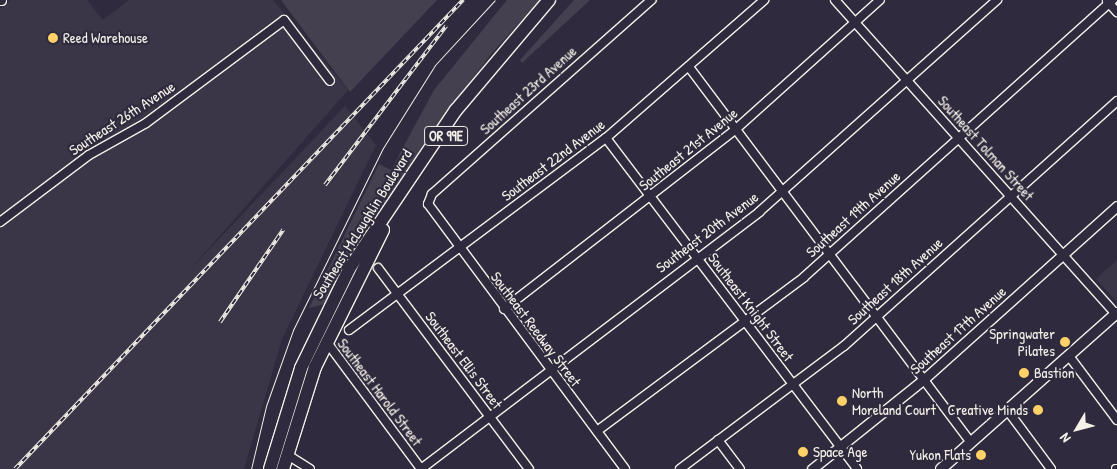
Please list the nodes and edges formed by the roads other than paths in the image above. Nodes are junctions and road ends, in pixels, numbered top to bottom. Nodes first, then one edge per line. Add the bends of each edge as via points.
1 (549, 0) edge
2 (559, 0) edge
3 (651, 0) edge
4 (764, 0) edge
5 (835, 0) edge
6 (880, 0) edge
7 (997, 0) edge
8 (1109, 1) edge
9 (1117, 12) edge
10 (855, 22) junction
11 (689, 67) junction
12 (330, 81) dead end
13 (906, 81) junction
14 (1117, 101) edge
15 (736, 129) junction
16 (606, 138) junction
17 (958, 138) junction
18 (782, 191) junction
19 (1011, 196) junction
20 (651, 198) junction
21 (428, 204) joint
22 (1117, 206) edge
23 (2, 217) edge
24 (458, 248) junction
25 (829, 253) junction
26 (1063, 254) junction
27 (696, 258) junction
28 (378, 268) dead end
29 (397, 294) junction
30 (504, 309) junction
31 (1116, 314) edge
32 (877, 316) junction
33 (743, 320) junction
34 (349, 330) dead end
35 (318, 331) junction
36 (326, 342) junction
37 (1069, 356) junction
38 (551, 371) junction
39 (924, 379) junction
40 (792, 384) junction
41 (1008, 410) junction
42 (490, 416) junction
43 (1117, 420) edge
44 (597, 431) junction
45 (718, 440) junction
46 (971, 443) junction
47 (840, 447) junction
48 (286, 454) junction
49 (948, 467) edge
50 (270, 469) edge
51 (283, 469) edge
52 (310, 469) edge
53 (421, 469) edge
54 (529, 469) edge
55 (625, 469) edge
56 (680, 469) edge
57 (740, 469) edge
58 (812, 469) edge
59 (857, 469) edge
60 (1051, 469) edge

1 - 35 highway, Southeast McLoughlin Boulevard / OR 99E via 485,72 427,150 349,270
2 - 36 highway, Southeast McLoughlin Boulevard / OR 99E via 478,94 418,175 378,240
3 - 21 street, Southeast 23rd Avenue via 432,194
4 - 11 street, Southeast 22nd Avenue
5 - 10 street, Southeast Tolman Street
6 - 10 street, Southeast 21st Avenue
7 - 13 street, Southeast 20th Avenue
8 - 9 street
8 - 17 street, Southeast 19th Avenue
10 - 13 street, Southeast Tolman Street
10 - 15 street, Southeast 21st Avenue
11 - 15 street
11 - 16 street, Southeast 22nd Avenue
12 - 23 street, Southeast 26th Avenue via 284,20 146,123 89,156
13 - 17 street, Southeast Tolman Street
13 - 18 street, Southeast 20th Avenue
14 - 19 street, Southeast 18th Avenue
15 - 18 street
15 - 20 street, Southeast 21st Avenue
16 - 20 street, Southeast Knight Street
16 - 24 street, Southeast 22nd Avenue
17 - 19 street, Southeast Tolman Street
17 - 25 street, Southeast 19th Avenue
18 - 25 street
18 - 27 street, Southeast 20th Avenue
19 - 26 street, Southeast Tolman Street
19 - 32 street, Southeast 18th Avenue
20 - 27 street, Southeast Knight Street
20 - 30 street, Southeast 21st Avenue
21 - 24 street, Southeast Reedway Street
22 - 26 street, Southeast 17th Avenue
24 - 29 street, Southeast 22nd Avenue
24 - 30 street, Southeast Reedway Street
25 - 32 street
25 - 33 street, Southeast 19th Avenue
26 - 31 street, Southeast Tolman Street
26 - 39 street, Southeast 17th Avenue
27 - 33 street, Southeast Knight Street
27 - 38 street, Southeast 20th Avenue
28 - 29 street, Southeast Ellis Street
29 - 34 street, Southeast 22nd Avenue
29 - 42 street, Southeast Ellis Street
30 - 38 street, Southeast Reedway Street
31 - 37 main road
32 - 39 street
32 - 40 street, Southeast 18th Avenue
33 - 40 street, Southeast Knight Street
33 - 44 street, Southeast 19th Avenue
35 - 36 street, Southeast Harold Street
35 - 50 highway, Southeast McLoughlin Boulevard / OR 99E via 285,410
36 - 48 highway, Southeast McLoughlin Boulevard / OR 99E
36 - 53 street, Southeast Harold Street
37 - 41 main road
37 - 43 street
38 - 42 street, Southeast 20th Avenue
38 - 44 street, Southeast Reedway Street
39 - 46 street
39 - 47 street, Southeast 17th Avenue
40 - 45 street, Southeast 18th Avenue
40 - 47 street, Southeast Knight Street
41 - 46 main road
41 - 60 street
42 - 53 street, Southeast 20th Avenue
42 - 54 street, Southeast Ellis Street
44 - 55 street, Southeast Reedway Street
45 - 56 street, Southeast 18th Avenue
45 - 57 street
46 - 49 main road
47 - 58 street, Southeast 17th Avenue
47 - 59 street, Southeast Knight Street
48 - 51 highway, Southeast McLoughlin Boulevard / OR 99E
48 - 52 street

